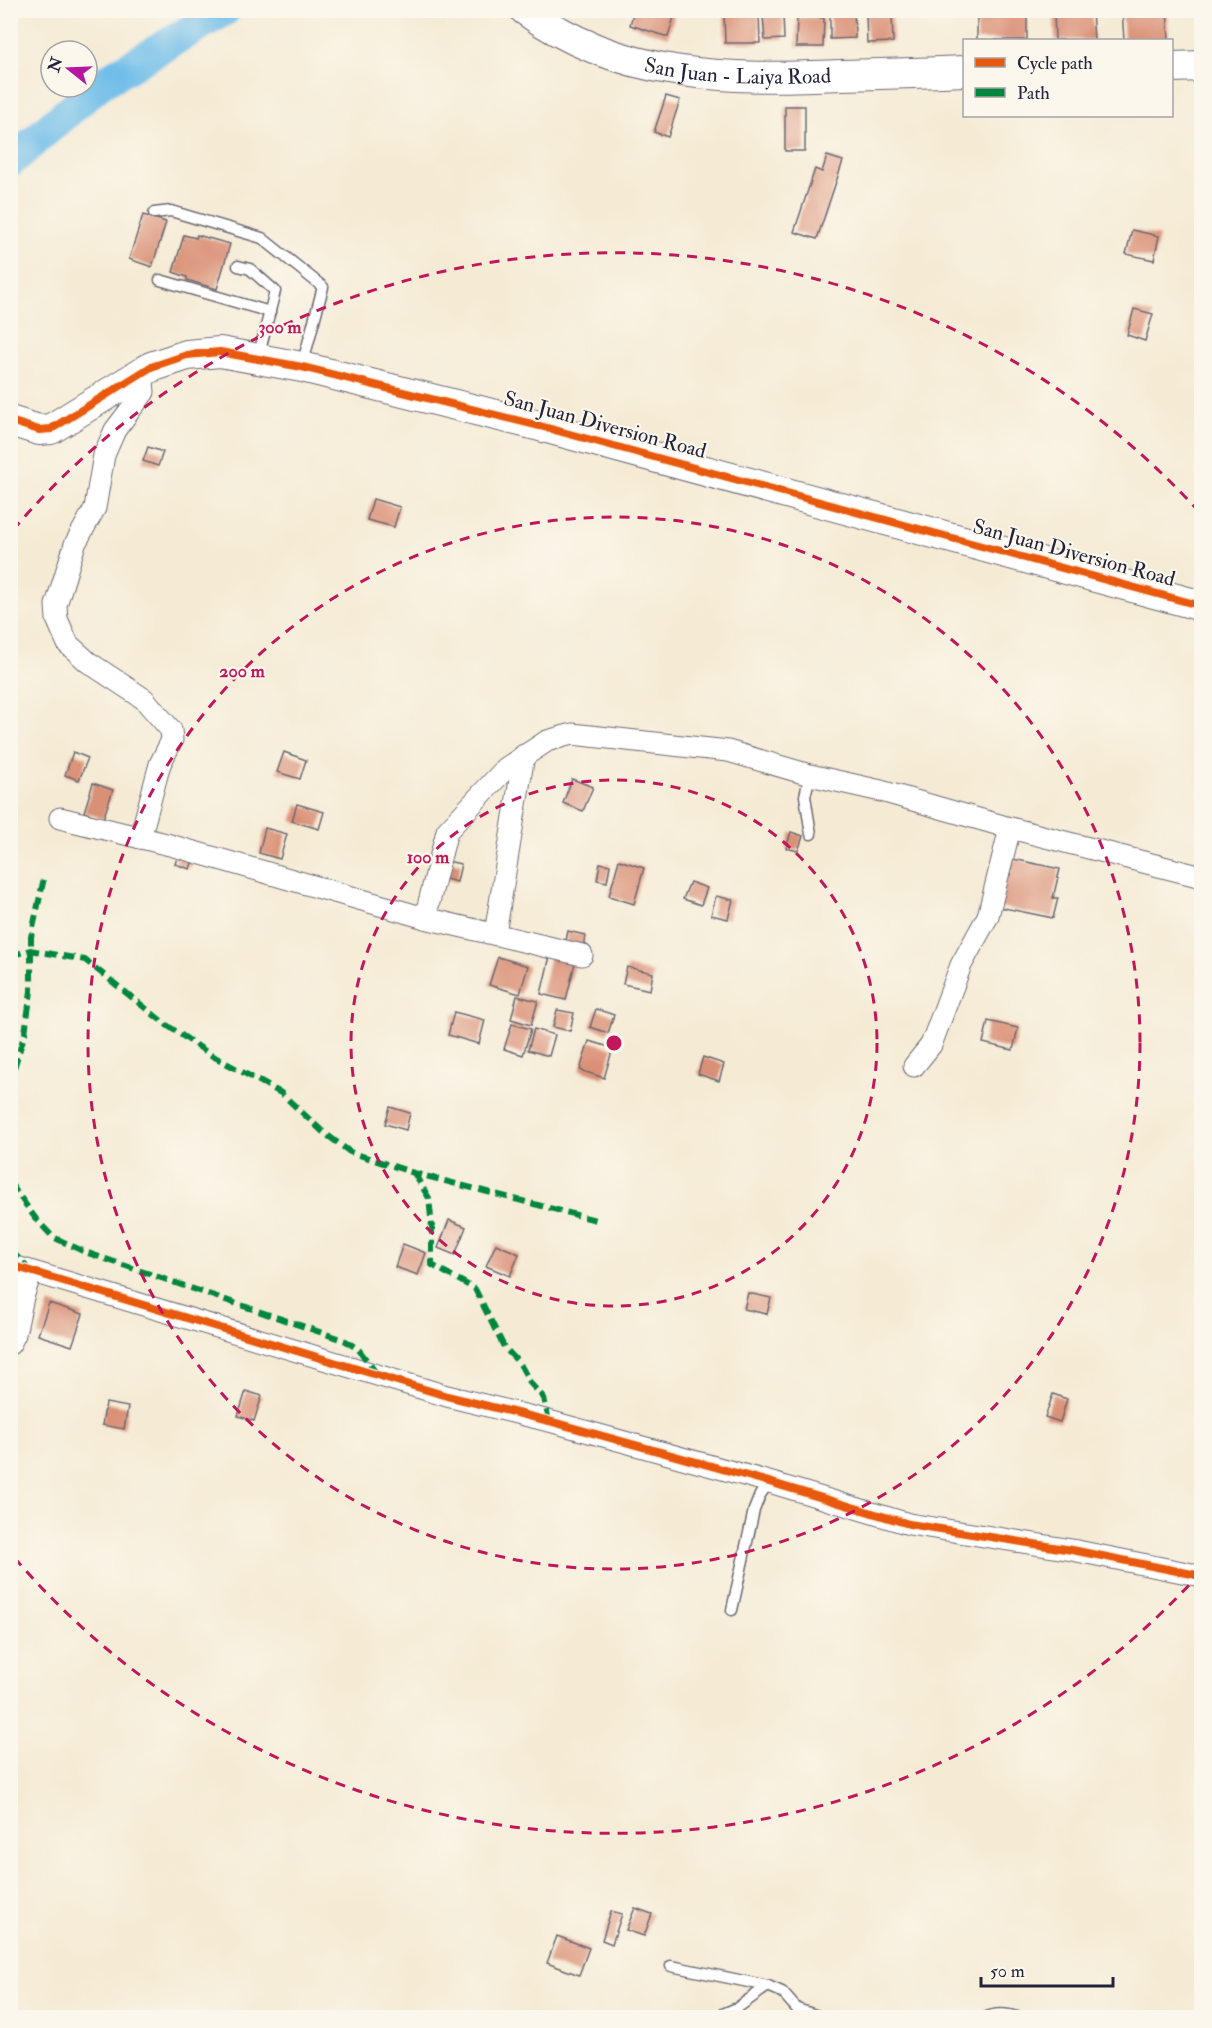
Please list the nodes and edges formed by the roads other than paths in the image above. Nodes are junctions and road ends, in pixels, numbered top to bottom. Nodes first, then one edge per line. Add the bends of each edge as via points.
1 (525, 10) edge
2 (1173, 66) edge
3 (1202, 66) edge
4 (963, 71) edge
5 (154, 213) dead end
6 (238, 266) dead end
7 (159, 280) dead end
8 (270, 312) junction
9 (258, 358) junction
10 (302, 367) junction
11 (142, 373) junction
12 (10, 421) edge
13 (1202, 606) edge
14 (524, 755) junction
15 (810, 775) junction
16 (60, 818) dead end
17 (1010, 828) junction
18 (811, 834) dead end
19 (140, 838) junction
20 (1202, 877) edge
21 (425, 918) junction
22 (495, 934) junction
23 (582, 955) dead end
24 (914, 1066) dead end
25 (10, 1266) edge
26 (31, 1272) junction
27 (10, 1344) edge
28 (769, 1482) junction
29 (1202, 1576) edge
30 (732, 1610) dead end
31 (671, 1966) dead end
32 (768, 1986) junction
33 (713, 2018) edge
34 (824, 2018) edge
35 (985, 2018) edge
36 (1020, 2018) edge

1 - 4 street, San Juan - Laiya Road via 573,41 671,71 758,77
2 - 3 street
5 - 10 lane via 171,211 262,238 323,287
6 - 8 lane via 250,269 275,291
7 - 8 lane
8 - 9 lane
9 - 10 street, San Juan Diversion Road
9 - 11 street, San Juan Diversion Road via 220,352 187,355
10 - 13 street, San Juan Diversion Road via 540,426
11 - 12 street, San Juan Diversion Road via 51,429 39,430
11 - 19 street via 144,392 115,430 104,455 95,508 75,544 56,605 57,619 68,644 144,699 171,730 172,740 160,764
14 - 15 street via 547,741 572,734 728,751
14 - 21 street via 488,785 447,831
14 - 22 street
15 - 17 street via 880,790
15 - 18 lane via 805,796
16 - 19 street
17 - 20 street
17 - 24 street via 988,916 961,965 931,1045
19 - 21 street
21 - 22 street
22 - 23 street
25 - 26 street
26 - 27 street
26 - 28 street via 447,1396
28 - 29 street via 909,1524
28 - 30 lane via 754,1510
31 - 32 lane
32 - 33 lane via 737,2008
32 - 34 lane via 782,1992 797,2009
35 - 36 lane via 1008,2014

